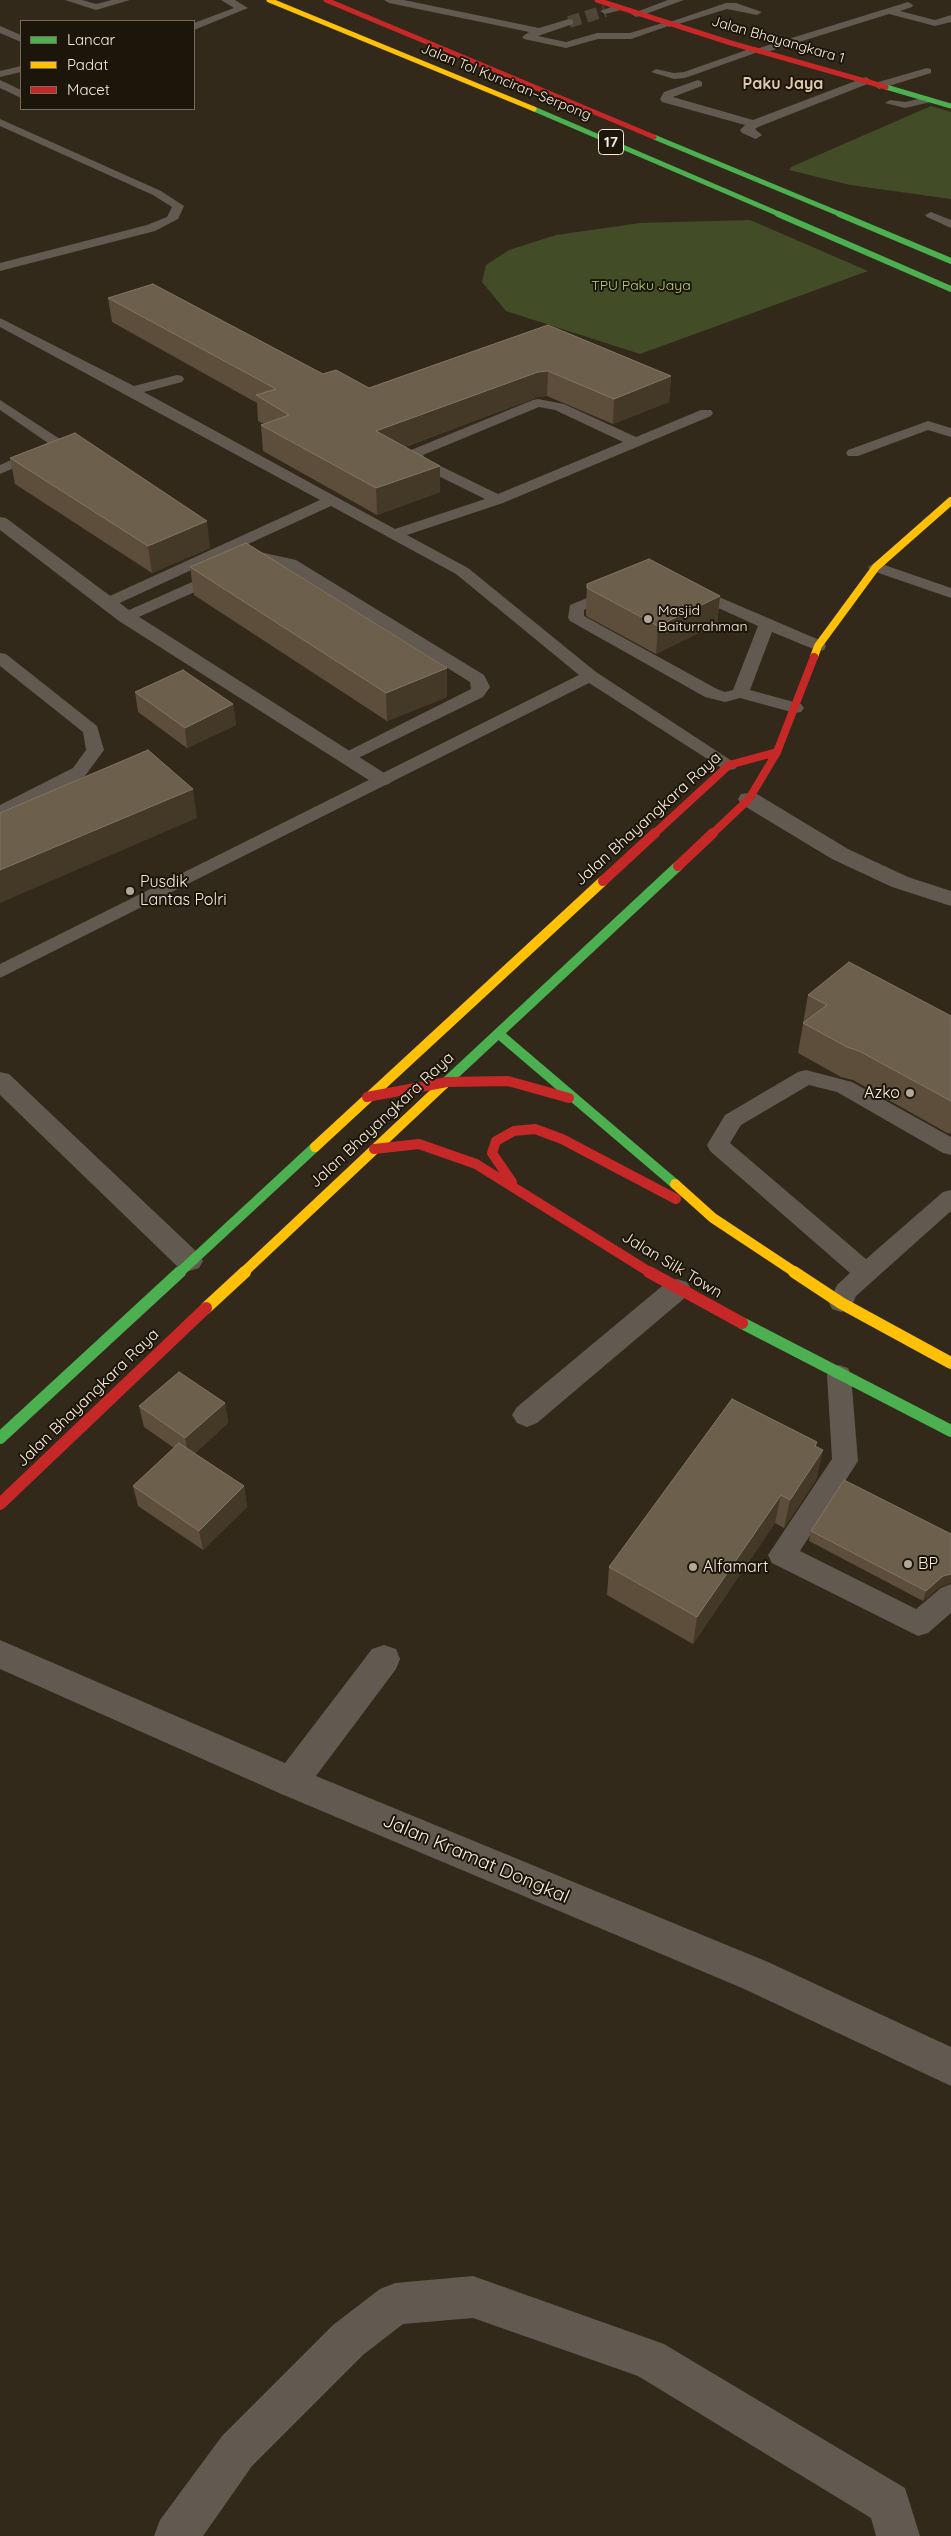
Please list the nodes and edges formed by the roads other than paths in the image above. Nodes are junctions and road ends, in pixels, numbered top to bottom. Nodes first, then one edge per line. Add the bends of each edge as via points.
1 (70, 0) edge
2 (125, 0) edge
3 (226, 0) edge
4 (269, 0) edge
5 (326, 0) edge
6 (389, 0) edge
7 (598, 0) tunnel mouth
8 (679, 0) edge
9 (908, 5) dead end
10 (617, 8) junction
11 (605, 11) tunnel mouth
12 (888, 11) junction
13 (757, 12) dead end
14 (636, 14) junction
15 (951, 18) edge
16 (569, 22) tunnel mouth
17 (669, 24) junction
18 (195, 27) edge
19 (0, 29) edge
20 (539, 31) junction
21 (20, 39) edge
22 (566, 45) junction
23 (758, 50) junction
24 (546, 54) dead end
25 (20, 69) edge
26 (927, 71) dead end
27 (656, 72) dead end
28 (0, 74) edge
29 (866, 81) junction
30 (0, 84) edge
31 (698, 84) dead end
32 (879, 86) junction
33 (18, 98) edge
34 (927, 100) junction
35 (890, 103) dead end
36 (950, 106) edge
37 (0, 122) edge
38 (931, 215) dead end
39 (951, 224) edge
40 (951, 260) edge
41 (0, 267) edge
42 (951, 289) edge
43 (0, 322) edge
44 (177, 379) dead end
45 (132, 391) junction
46 (0, 404) edge
47 (706, 413) dead end
48 (951, 433) edge
49 (634, 442) junction
50 (853, 453) dead end
51 (0, 470) edge
52 (332, 500) junction
53 (498, 500) junction
54 (951, 501) edge
55 (0, 522) edge
56 (394, 534) junction
57 (876, 567) junction
58 (676, 583) edge
59 (631, 585) edge
60 (951, 593) edge
61 (107, 603) junction
62 (126, 617) junction
63 (767, 624) junction
64 (818, 646) junction
65 (0, 658) edge
66 (590, 676) junction
67 (740, 693) junction
68 (795, 708) junction
69 (777, 752) junction
70 (348, 758) junction
71 (728, 765) junction
72 (382, 780) junction
73 (749, 799) junction
74 (0, 812) edge
75 (951, 899) edge
76 (0, 972) edge
77 (499, 1034) junction
78 (0, 1080) edge
79 (447, 1082) junction
80 (367, 1097) junction
81 (580, 1101) junction
82 (951, 1147) edge
83 (374, 1149) junction
84 (516, 1188) junction
85 (951, 1198) edge
86 (713, 1218) junction
87 (189, 1261) junction
88 (865, 1272) junction
89 (677, 1289) junction
90 (841, 1304) junction
91 (951, 1363) edge
92 (839, 1376) junction
93 (527, 1415) dead end
94 (951, 1431) edge
95 (0, 1438) edge
96 (0, 1504) edge
97 (951, 1596) edge
98 (0, 1654) edge
99 (384, 1659) dead end
100 (291, 1782) junction
101 (951, 2067) edge
102 (894, 2520) edge
103 (176, 2536) edge

1 - 2 street via 99,7
3 - 18 street via 243,8
4 - 42 main road, Jalan Tol Kunciran–Serpong / 17 via 603,138
5 - 40 main road, Jalan Tol Kunciran–Serpong / 17
6 - 20 street
7 - 10 main road, Jalan Bhayangkara 1
8 - 14 street
9 - 12 street
10 - 11 street
10 - 14 main road, Jalan Bhayangkara 1
12 - 15 street via 935,23
12 - 23 street
13 - 17 lane via 726,6
14 - 17 main road, Jalan Bhayangkara 1
16 - 20 street
17 - 22 street via 631,36 597,36
17 - 23 main road, Jalan Bhayangkara 1 via 689,33
19 - 21 street
20 - 22 street via 528,37
22 - 24 street
23 - 27 lane via 685,75
23 - 29 main road, Jalan Bhayangkara 1
25 - 28 street
26 - 32 street
29 - 31 street via 755,130 666,99 668,95
29 - 32 main road, Jalan Bhayangkara 1
30 - 33 street
32 - 34 main road, Jalan Bhayangkara 1
34 - 35 lane via 905,105
34 - 36 main road, Jalan Bhayangkara 1
37 - 41 lane via 157,193 178,206 172,219 151,228
38 - 39 lane
43 - 45 lane
44 - 45 lane
45 - 52 lane
46 - 51 lane via 58,444
47 - 49 lane
48 - 50 lane via 928,424
49 - 53 lane
49 - 53 lane via 559,407 538,403 416,453 417,460
52 - 56 lane
52 - 61 lane
53 - 56 lane
54 - 57 main road, Jalan Bhayangkara Raya
55 - 61 street
56 - 66 lane via 462,571
57 - 60 lane
57 - 64 main road, Jalan Bhayangkara Raya
58 - 63 lane
59 - 67 lane via 576,608 576,618 711,693 725,696
61 - 62 street
62 - 70 street
62 - 70 lane via 260,557 290,563 478,679 481,687 477,693
63 - 64 lane
63 - 67 lane
64 - 68 main road, Jalan Bhayangkara Raya
65 - 74 lane via 91,730 95,750 79,772
66 - 71 lane
66 - 72 lane
67 - 68 lane
68 - 69 main road, Jalan Bhayangkara Raya
69 - 71 main road, Jalan Bhayangkara Raya
69 - 73 main road, Jalan Bhayangkara Raya
70 - 72 street
71 - 80 main road, Jalan Bhayangkara Raya
72 - 76 lane
73 - 75 street via 840,854 900,882
73 - 77 main road, Jalan Bhayangkara Raya
77 - 79 main road, Jalan Bhayangkara Raya
77 - 81 main road
78 - 87 street
79 - 80 main road
79 - 81 main road via 508,1081
79 - 83 main road, Jalan Bhayangkara Raya
80 - 87 main road, Jalan Bhayangkara Raya
81 - 86 main road
82 - 88 lane via 844,1087 806,1077 733,1120 718,1144
83 - 84 main road, Jalan Silk Town via 419,1144 476,1164
83 - 96 main road, Jalan Bhayangkara Raya
84 - 86 main road via 492,1153 496,1141 514,1131 536,1129 562,1139
84 - 89 main road, Jalan Silk Town
85 - 88 lane
86 - 90 main road
87 - 95 main road, Jalan Bhayangkara Raya
88 - 90 lane via 845,1291
89 - 92 main road, Jalan Silk Town
89 - 93 street
90 - 91 main road
92 - 94 main road, Jalan Silk Town
92 - 97 lane via 845,1461 782,1555 918,1624
98 - 100 street, Jalan Kramat Dongkal
99 - 100 street
100 - 101 street, Jalan Kramat Dongkal via 755,1975
102 - 103 street via 648,2359 473,2297 396,2304 348,2340 237,2450

